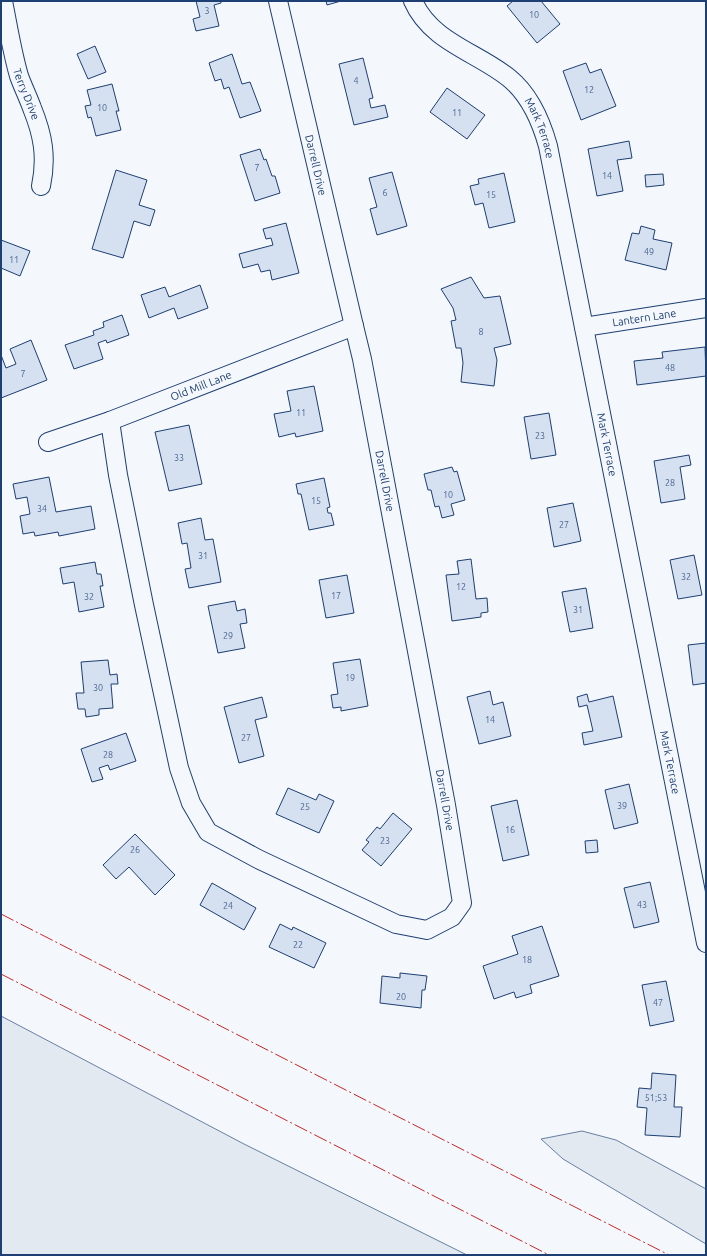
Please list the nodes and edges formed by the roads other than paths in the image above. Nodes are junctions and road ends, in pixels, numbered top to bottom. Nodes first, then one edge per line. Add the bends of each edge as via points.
1 (3, 1) edge
2 (278, 1) edge
3 (413, 1) edge
4 (41, 186) dead end
5 (706, 308) edge
6 (354, 326) junction
7 (584, 327) junction
8 (110, 421) junction
9 (48, 442) dead end
10 (706, 943) edge

1 - 4 street, Terry Drive via 19,76 42,140 44,171
2 - 6 street, Darrell Drive
3 - 7 street, Mark Terrace via 429,25 510,79 540,120 548,146
5 - 7 street, Lantern Lane
6 - 8 street, Old Mill Lane
6 - 8 street, Darrell Drive via 445,797 462,903 452,917 427,930 396,924 258,859 208,832 191,803 179,768 121,490
7 - 10 street, Mark Terrace
8 - 9 street, Old Mill Lane

